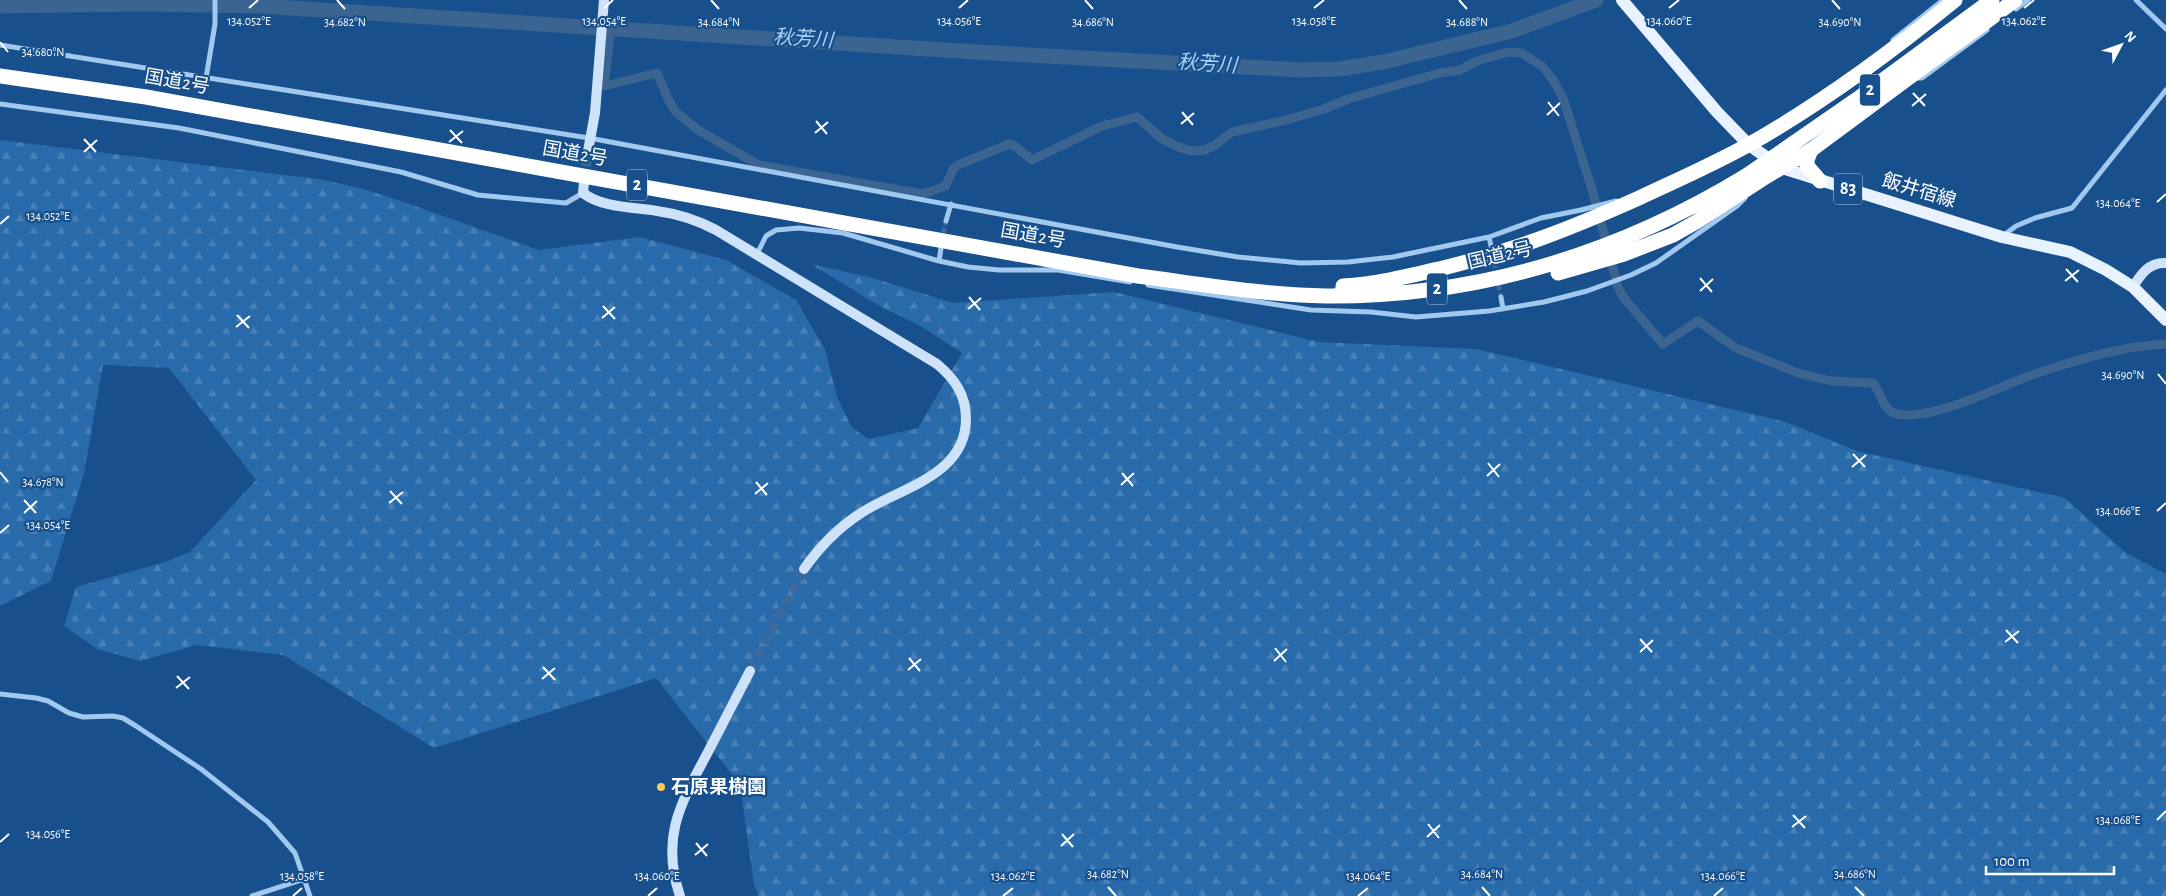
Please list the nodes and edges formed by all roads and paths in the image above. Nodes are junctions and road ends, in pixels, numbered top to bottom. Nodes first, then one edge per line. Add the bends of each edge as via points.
1 (215, 0) edge
2 (1622, 0) edge
3 (1943, 0) edge
4 (1955, 0) edge
5 (1992, 0) edge
6 (2028, 0) edge
7 (2136, 0) edge
8 (604, 1) edge
9 (2014, 5) edge
10 (2166, 29) edge
11 (0, 45) edge
12 (0, 76) edge
13 (206, 78) junction
14 (1856, 80) junction
15 (1863, 90) dead end
16 (2166, 90) edge
17 (0, 104) edge
18 (1872, 104) junction
19 (589, 138) junction
20 (1749, 145) junction
21 (1811, 150) junction
22 (588, 151) tunnel mouth
23 (1782, 168) junction
24 (1767, 176) junction
25 (1820, 180) junction
26 (584, 188) joint
27 (951, 204) junction
28 (1584, 216) junction
29 (946, 221) tunnel mouth
30 (1489, 237) junction
31 (2002, 237) junction
32 (1491, 246) dead end
33 (1622, 247) junction
34 (940, 248) tunnel mouth
35 (757, 254) junction
36 (939, 261) junction
37 (2166, 263) edge
38 (1134, 283) dead end
39 (1143, 284) dead end
40 (2133, 287) junction
41 (1274, 293) junction
42 (1501, 297) tunnel mouth
43 (1503, 309) junction
44 (2166, 320) edge
45 (804, 569) tunnel mouth
46 (750, 670) tunnel mouth
47 (0, 694) edge
48 (304, 879) junction
49 (252, 896) edge
50 (310, 896) edge
51 (680, 896) edge

1 - 13 street
2 - 20 main road, 飯井宿線 / 83
3 - 14 street via 1899,34
4 - 14 highway
5 - 33 highway, 2, bridge via 1746,176
6 - 9 street
7 - 10 street
8 - 19 street via 595,113
9 - 18 highway, bridge
11 - 13 street
12 - 41 highway, 国道2号 / 2 via 146,97 1138,276
13 - 19 street
14 - 20 highway
15 - 18 street
16 - 31 street via 2072,208 2035,218 2016,226
17 - 26 street via 179,128 401,172 478,195 566,203 575,199
18 - 21 highway
19 - 22 street
19 - 27 street
20 - 23 main road, 飯井宿線 / 83
20 - 28 highway via 1673,182
21 - 23 highway
21 - 25 highway via 1807,166
23 - 24 highway
23 - 25 main road, 飯井宿線 / 83
24 - 33 highway via 1673,234
24 - 43 street via 1737,206 1656,263 1609,283 1544,302
25 - 31 main road, 飯井宿線 / 83
26 - 35 street via 597,202 659,211 698,221
27 - 29 street
27 - 30 street via 1177,247 1301,263 1393,257
28 - 30 street via 1541,218
28 - 41 highway via 1545,238 1431,271 1360,285
30 - 32 street
31 - 40 main road, 飯井宿線 / 83 via 2070,252
33 - 41 highway, 国道2号 / 2 via 1450,288 1366,295
34 - 36 street
35 - 36 street via 766,236 776,230 799,228 842,233
35 - 45 street via 937,364 957,384 966,410 963,438 950,461 929,478 887,498 846,524 817,550
36 - 38 street via 998,270 1058,270
37 - 40 street via 2157,262 2147,268
39 - 43 street via 1310,310 1407,317
40 - 44 main road, 飯井宿線 / 83
42 - 43 street
46 - 51 street via 678,811 672,870
47 - 48 street via 48,701 84,717 123,718 201,769 268,822 295,854
48 - 49 street
48 - 50 street

